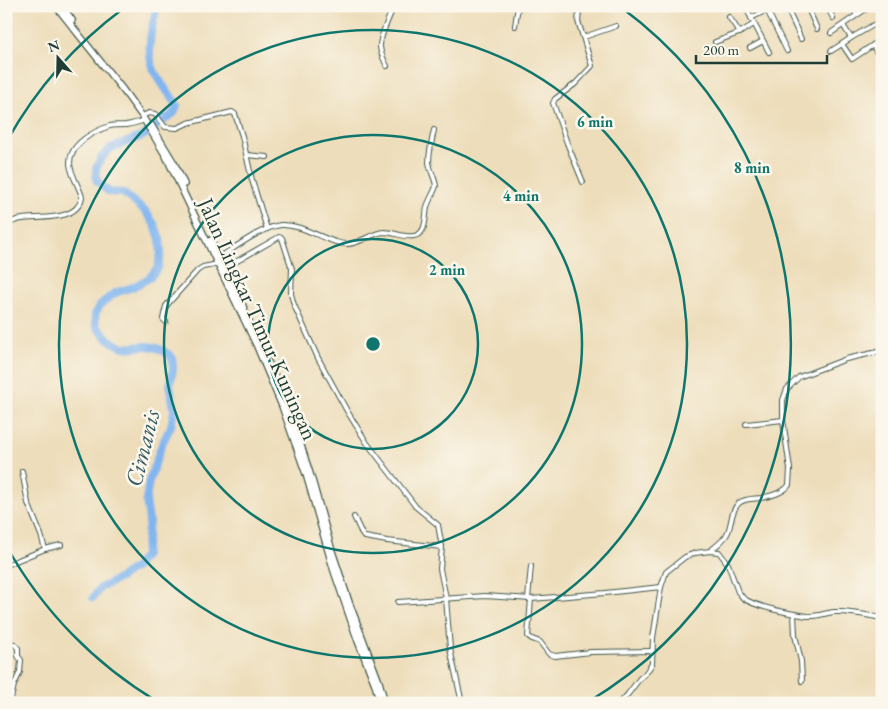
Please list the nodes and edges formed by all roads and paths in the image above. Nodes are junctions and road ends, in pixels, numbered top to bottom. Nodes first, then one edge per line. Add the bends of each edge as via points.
1 (56, 6) edge
2 (62, 6) edge
3 (394, 6) edge
4 (518, 6) edge
5 (577, 6) edge
6 (745, 6) edge
7 (775, 6) edge
8 (786, 6) edge
9 (807, 6) edge
10 (827, 6) edge
11 (852, 6) edge
12 (870, 6) edge
13 (767, 10) junction
14 (857, 15) junction
15 (729, 17) dead end
16 (751, 18) junction
17 (833, 18) dead end
18 (882, 20) edge
19 (754, 24) junction
20 (843, 25) junction
21 (515, 26) dead end
22 (616, 26) dead end
23 (817, 29) dead end
24 (740, 33) junction
25 (831, 33) dead end
26 (584, 37) junction
27 (851, 38) junction
28 (801, 39) dead end
29 (882, 40) edge
30 (763, 41) junction
31 (715, 42) dead end
32 (842, 44) junction
33 (873, 45) junction
34 (750, 48) dead end
35 (787, 51) dead end
36 (831, 51) dead end
37 (769, 52) dead end
38 (880, 60) dead end
39 (387, 66) dead end
40 (145, 119) junction
41 (434, 130) dead end
42 (247, 156) junction
43 (267, 157) dead end
44 (583, 182) dead end
45 (6, 225) edge
46 (267, 229) junction
47 (219, 260) junction
48 (225, 268) junction
49 (166, 322) dead end
50 (882, 351) edge
51 (783, 420) junction
52 (746, 424) dead end
53 (22, 471) dead end
54 (354, 517) dead end
55 (61, 545) dead end
56 (442, 547) junction
57 (45, 549) junction
58 (710, 551) junction
59 (6, 565) edge
60 (531, 566) dead end
61 (661, 586) junction
62 (446, 598) junction
63 (529, 599) junction
64 (398, 602) dead end
65 (794, 614) junction
66 (882, 618) edge
67 (6, 642) edge
68 (653, 651) junction
69 (802, 681) dead end
70 (10, 703) edge
71 (380, 703) edge
72 (385, 703) edge
73 (462, 703) edge
74 (620, 703) edge

1 - 40 main road, Jalan Lingkar Timur Kuningan
2 - 40 main road via 118,78
3 - 39 street via 380,46
4 - 21 street
5 - 26 street
6 - 16 street
7 - 13 street
8 - 28 street
9 - 23 street
10 - 17 street
11 - 14 street
12 - 14 street
13 - 16 street
13 - 35 street
14 - 20 street
15 - 24 street
16 - 19 street
18 - 27 street
19 - 24 street
19 - 30 street
20 - 25 street
20 - 27 street
22 - 26 street
24 - 31 street
26 - 44 street via 592,66 553,103
27 - 32 street
29 - 33 street
30 - 34 street
30 - 37 street
32 - 33 street via 852,59
32 - 36 street
33 - 38 street
40 - 42 street via 149,113 155,114 166,127 177,128 232,112
40 - 45 street via 106,128 90,135 76,148 71,155 70,166 82,197 74,210 65,215 16,220
40 - 47 main road, Jalan Lingkar Timur Kuningan via 157,136
41 - 46 street via 429,160 436,186 421,233 406,236 385,232 346,244 293,227 282,225
42 - 43 street
42 - 46 street
46 - 47 street
47 - 48 main road, Jalan Lingkar Timur Kuningan
47 - 49 street via 198,270 166,306 163,319
47 - 71 main road, Jalan Lingkar Timur Kuningan via 282,406
48 - 56 street via 282,238 292,269 290,294 318,358 372,451 416,507 438,525
48 - 72 main road, Jalan Lingkar Timur Kuningan via 276,379 294,427
50 - 51 street via 846,359 799,377 784,396
51 - 52 street
51 - 58 street via 790,468 789,485 783,491 763,498 740,501 728,533
53 - 57 street via 28,503
54 - 56 street via 365,537
55 - 57 street
56 - 62 street via 440,569
57 - 59 street
58 - 61 street via 695,553 675,564 666,572
58 - 65 street via 719,552 728,564 738,592 745,599
60 - 63 street
61 - 63 street
61 - 68 street
62 - 63 street
62 - 64 street
62 - 73 street via 450,649
63 - 68 street via 528,636 540,642 549,654
65 - 66 street via 810,617 844,612
65 - 69 street
67 - 70 street via 18,648 21,660
68 - 74 street via 652,664

